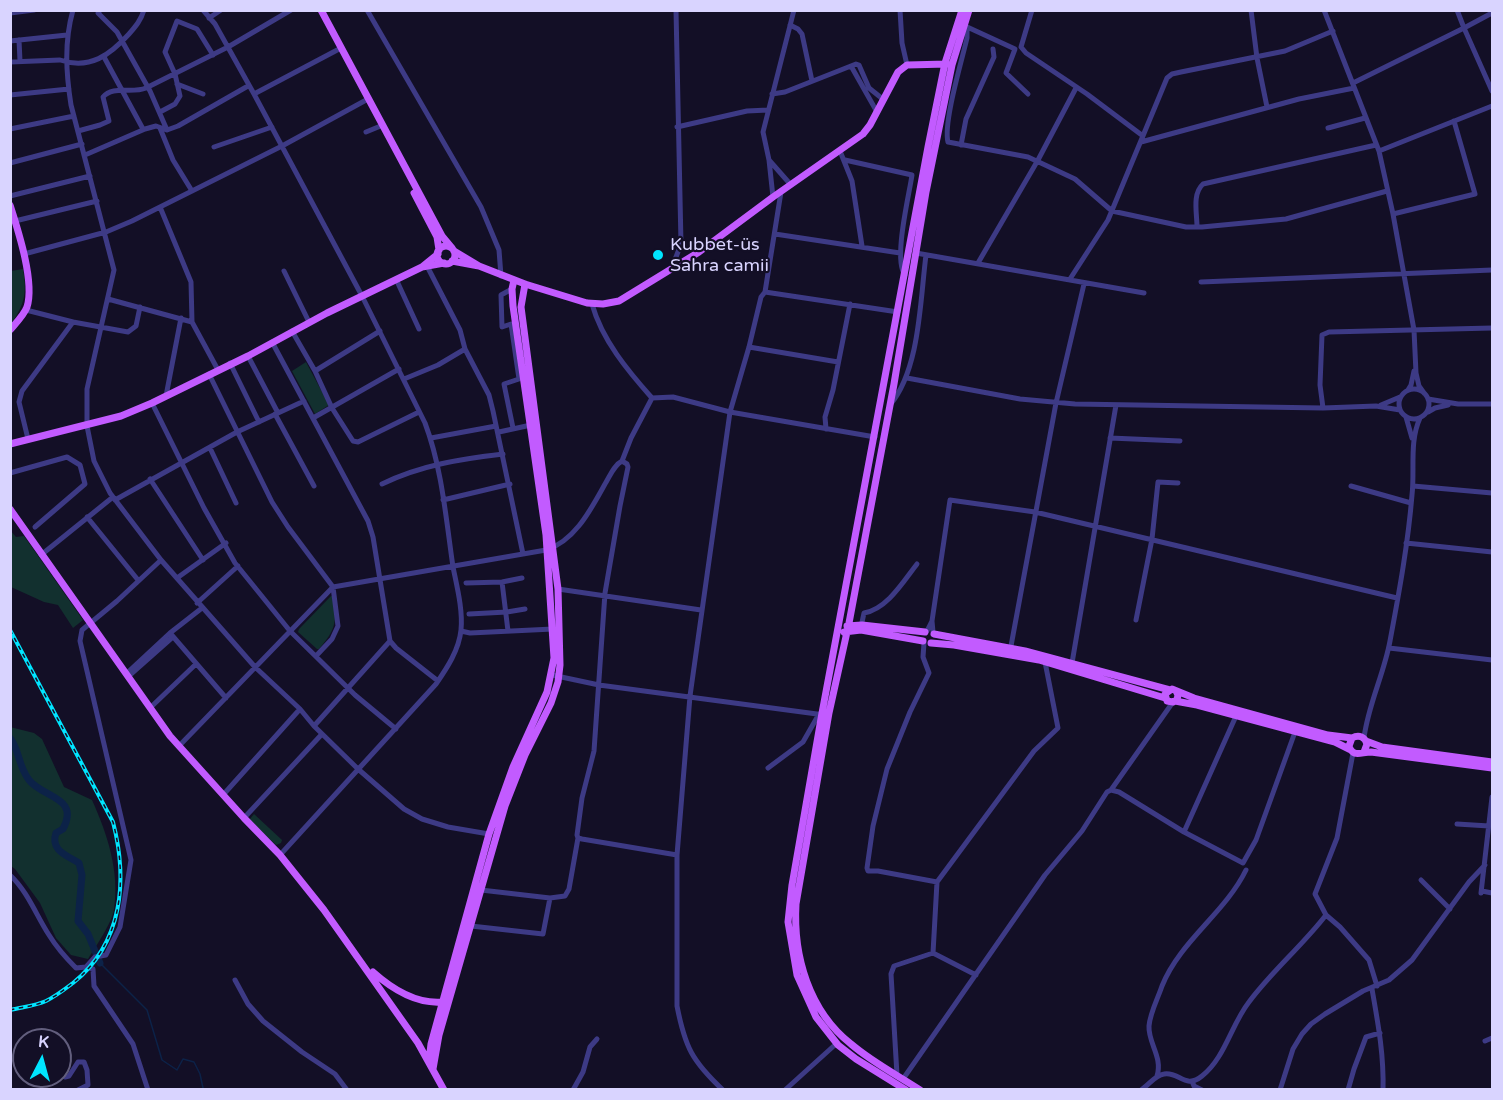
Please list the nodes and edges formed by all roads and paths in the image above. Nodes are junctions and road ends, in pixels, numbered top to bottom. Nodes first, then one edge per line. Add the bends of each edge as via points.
1 (34, 10) edge
2 (73, 10) edge
3 (100, 10) edge
4 (144, 10) edge
5 (203, 10) edge
6 (221, 10) edge
7 (291, 10) edge
8 (316, 10) edge
9 (321, 10) edge
10 (367, 10) edge
11 (676, 10) edge
12 (794, 10) edge
13 (900, 10) edge
14 (962, 10) edge
15 (969, 10) edge
16 (1032, 10) edge
17 (1251, 10) edge
18 (1324, 10) edge
19 (1457, 10) edge
20 (10, 13) edge
21 (1492, 14) edge
22 (209, 18) junction
23 (790, 25) junction
24 (963, 26) junction
25 (1464, 28) junction
26 (1333, 31) junction
27 (67, 35) junction
28 (19, 40) junction
29 (10, 41) edge
30 (122, 42) junction
31 (228, 47) junction
32 (993, 48) dead end
33 (339, 49) junction
34 (213, 55) junction
35 (104, 57) junction
36 (1257, 58) junction
37 (20, 61) junction
38 (10, 62) edge
39 (67, 62) junction
40 (949, 64) junction
41 (907, 65) junction
42 (851, 66) junction
43 (175, 74) junction
44 (812, 81) junction
45 (118, 83) junction
46 (177, 84) junction
47 (248, 86) junction
48 (1353, 86) junction
49 (146, 88) junction
50 (1076, 88) junction
51 (69, 89) junction
52 (112, 90) junction
53 (122, 90) junction
54 (1492, 91) edge
55 (203, 94) dead end
56 (254, 94) junction
57 (772, 94) junction
58 (1028, 94) dead end
59 (10, 95) edge
60 (366, 100) junction
61 (884, 100) junction
62 (1492, 106) edge
63 (1267, 107) junction
64 (768, 110) junction
65 (160, 112) junction
66 (877, 112) junction
67 (74, 116) junction
68 (1365, 118) junction
69 (1454, 121) junction
70 (381, 126) junction
71 (272, 127) junction
72 (677, 127) junction
73 (160, 128) junction
74 (1328, 128) dead end
75 (10, 129) edge
76 (143, 129) junction
77 (167, 130) junction
78 (78, 131) junction
79 (366, 132) dead end
80 (1142, 139) junction
81 (82, 144) junction
82 (961, 145) junction
83 (282, 146) junction
84 (214, 147) dead end
85 (1377, 148) junction
86 (840, 151) junction
87 (85, 155) junction
88 (769, 160) junction
89 (844, 160) junction
90 (1038, 160) junction
91 (10, 163) edge
92 (90, 176) junction
93 (790, 185) junction
94 (1387, 190) junction
95 (192, 191) junction
96 (781, 192) junction
97 (10, 196) edge
98 (773, 197) junction
99 (97, 201) junction
100 (10, 205) edge
101 (160, 207) junction
102 (906, 210) junction
103 (916, 211) junction
104 (1112, 211) junction
105 (1393, 214) junction
106 (15, 221) junction
107 (1197, 227) junction
108 (105, 232) junction
109 (776, 234) junction
110 (862, 246) junction
111 (453, 249) junction
112 (439, 252) junction
113 (900, 253) junction
114 (916, 253) junction
115 (24, 254) junction
116 (926, 255) junction
117 (452, 261) junction
118 (978, 262) junction
119 (444, 263) junction
120 (425, 266) junction
121 (478, 266) junction
122 (1492, 270) edge
123 (670, 271) junction
124 (284, 272) dead end
125 (1404, 274) junction
126 (905, 275) junction
127 (501, 276) junction
128 (396, 279) junction
129 (1070, 279) junction
130 (514, 280) junction
131 (1201, 282) dead end
132 (525, 284) junction
133 (1084, 284) junction
134 (512, 289) junction
135 (765, 292) junction
136 (1144, 293) dead end
137 (362, 296) junction
138 (108, 299) junction
139 (592, 304) junction
140 (850, 304) junction
141 (140, 307) junction
142 (26, 310) junction
143 (898, 312) junction
144 (182, 318) junction
145 (192, 321) junction
146 (73, 322) junction
147 (309, 322) junction
148 (102, 327) junction
149 (1492, 328) edge
150 (419, 329) dead end
151 (10, 330) edge
152 (1414, 330) junction
153 (292, 331) junction
154 (380, 331) junction
155 (272, 342) junction
156 (749, 347) junction
157 (465, 349) junction
158 (248, 356) junction
159 (838, 362) junction
160 (230, 363) junction
161 (1416, 363) junction
162 (399, 369) junction
163 (218, 370) junction
164 (315, 371) junction
165 (209, 374) junction
166 (907, 378) junction
167 (404, 379) junction
168 (1407, 391) junction
169 (166, 396) junction
170 (1426, 396) junction
171 (1401, 397) junction
172 (652, 398) junction
173 (304, 401) junction
174 (152, 403) junction
175 (1056, 403) junction
176 (1458, 404) junction
177 (1492, 404) edge
178 (1116, 405) junction
179 (889, 406) junction
180 (1376, 406) junction
181 (332, 408) junction
182 (1323, 408) junction
183 (1400, 410) junction
184 (419, 412) junction
185 (730, 412) junction
186 (277, 413) junction
187 (1426, 413) junction
188 (1406, 417) junction
189 (313, 418) junction
190 (1420, 418) junction
191 (259, 422) junction
192 (531, 425) junction
193 (87, 426) junction
194 (513, 428) junction
195 (498, 429) junction
196 (826, 429) junction
197 (237, 432) junction
198 (875, 437) junction
199 (431, 438) junction
200 (1110, 438) junction
201 (28, 439) junction
202 (1180, 441) dead end
203 (1413, 443) junction
204 (10, 444) edge
205 (210, 448) junction
206 (503, 453) junction
207 (94, 461) junction
208 (622, 461) junction
209 (181, 463) junction
210 (436, 464) junction
211 (80, 465) junction
212 (10, 473) edge
213 (150, 479) junction
214 (1178, 483) dead end
215 (382, 484) dead end
216 (510, 484) junction
217 (314, 486) dead end
218 (1351, 486) dead end
219 (1413, 486) junction
220 (1492, 493) edge
221 (114, 498) junction
222 (443, 500) junction
223 (236, 503) dead end
224 (1411, 503) junction
225 (10, 508) edge
226 (1035, 512) junction
227 (87, 517) junction
228 (1095, 526) junction
229 (35, 527) dead end
230 (1152, 539) junction
231 (226, 543) junction
232 (1406, 543) junction
233 (549, 549) junction
234 (1492, 552) edge
235 (523, 554) junction
236 (41, 555) junction
237 (161, 560) junction
238 (203, 560) junction
239 (917, 564) dead end
240 (238, 566) junction
241 (453, 567) junction
242 (177, 578) junction
243 (522, 578) dead end
244 (378, 579) junction
245 (138, 580) junction
246 (502, 582) junction
247 (466, 583) dead end
248 (333, 587) junction
249 (558, 590) junction
250 (605, 596) junction
251 (1397, 598) junction
252 (200, 605) junction
253 (525, 609) dead end
254 (701, 610) junction
255 (507, 612) junction
256 (469, 614) dead end
257 (1136, 620) dead end
258 (91, 622) junction
259 (843, 628) junction
260 (861, 628) junction
261 (553, 629) junction
262 (290, 631) junction
263 (461, 631) junction
264 (508, 631) junction
265 (929, 632) junction
266 (171, 635) junction
267 (390, 641) junction
268 (926, 643) junction
269 (1011, 646) dead end
270 (1389, 648) junction
271 (316, 656) junction
272 (1492, 660) edge
273 (1046, 662) junction
274 (1072, 663) junction
275 (196, 664) junction
276 (255, 667) junction
277 (128, 674) junction
278 (555, 675) junction
279 (438, 681) junction
280 (599, 685) junction
281 (348, 687) junction
282 (1173, 690) junction
283 (690, 696) junction
284 (226, 698) junction
285 (1170, 700) junction
286 (151, 707) junction
287 (300, 709) junction
288 (823, 713) junction
289 (1236, 716) junction
290 (1366, 721) junction
291 (314, 726) junction
292 (396, 729) junction
293 (1294, 732) junction
294 (322, 734) junction
295 (1354, 737) junction
296 (1365, 739) junction
297 (179, 746) junction
298 (1351, 751) junction
299 (1364, 752) junction
300 (1492, 762) edge
301 (768, 768) dead end
302 (1492, 768) edge
303 (358, 769) junction
304 (1111, 790) junction
305 (223, 795) junction
306 (1492, 796) edge
307 (1492, 814) edge
308 (244, 818) junction
309 (1457, 824) dead end
310 (1489, 826) junction
311 (1184, 832) junction
312 (489, 834) junction
313 (578, 838) junction
314 (280, 855) junction
315 (677, 855) junction
316 (1492, 861) edge
317 (1485, 862) junction
318 (1246, 870) dead end
319 (10, 875) edge
320 (1421, 880) dead end
321 (937, 882) junction
322 (481, 890) junction
323 (1492, 893) edge
324 (550, 898) junction
325 (1450, 909) junction
326 (1326, 915) junction
327 (471, 926) junction
328 (933, 953) junction
329 (362, 963) junction
330 (86, 967) junction
331 (976, 975) junction
332 (235, 980) dead end
333 (1374, 988) junction
334 (442, 1002) junction
335 (1380, 1034) junction
336 (1492, 1038) edge
337 (597, 1039) dead end
338 (1485, 1041) dead end
339 (837, 1043) junction
340 (429, 1060) junction
341 (433, 1069) junction
342 (72, 1071) edge
343 (900, 1077) junction
344 (1156, 1077) junction
345 (1192, 1082) junction
346 (78, 1089) edge
347 (148, 1089) edge
348 (347, 1089) edge
349 (444, 1089) edge
350 (573, 1089) edge
351 (723, 1089) edge
352 (785, 1089) edge
353 (906, 1089) edge
354 (920, 1089) edge
355 (1141, 1089) edge
356 (1202, 1089) edge
357 (1280, 1089) edge
358 (1348, 1089) edge
359 (1383, 1089) edge

1 - 20 street
2 - 27 street
3 - 30 street via 98,13
4 - 30 street via 142,20
5 - 22 street
6 - 22 street
7 - 31 street
8 - 33 main road
9 - 33 main road
10 - 127 street via 481,207 499,250
11 - 72 street
12 - 23 street
13 - 41 street
14 - 40 main road
15 - 24 main road
16 - 50 street via 1021,47
17 - 36 street
18 - 26 street
19 - 25 street
21 - 25 street
22 - 31 street
23 - 44 street via 802,34
23 - 57 street
24 - 40 main road
24 - 58 street via 1015,49 1006,73
24 - 82 street via 967,38 946,139
25 - 48 street
25 - 54 street
26 - 36 street
26 - 48 street
27 - 28 street
27 - 39 street
28 - 29 street
28 - 37 street
30 - 35 street
30 - 49 street
31 - 34 street
31 - 47 street
32 - 82 street via 994,57 966,119
33 - 56 street
33 - 60 main road
34 - 43 street
34 - 43 street via 197,29 177,21 165,52
35 - 39 street
35 - 45 street
36 - 63 street
36 - 80 street via 1172,74 1162,88
37 - 38 street
37 - 39 street
39 - 51 street
40 - 41 main road
40 - 103 main road
40 - 114 main road
41 - 61 main road via 898,72
42 - 44 street
42 - 61 street via 859,65 869,88
42 - 66 street
43 - 46 street
43 - 49 street
44 - 57 street
45 - 52 street
45 - 53 street
46 - 55 street
46 - 65 street via 180,96 175,104
47 - 56 street
47 - 77 street
48 - 63 street
48 - 68 street
49 - 53 street
49 - 65 street
50 - 80 street
50 - 90 street
51 - 59 street
51 - 67 street
52 - 53 street
52 - 78 street via 103,97 109,121
53 - 76 street
56 - 71 street
57 - 64 street
60 - 70 main road
60 - 83 street
61 - 66 main road
62 - 69 street
63 - 80 street
64 - 72 street
64 - 88 street via 763,132
65 - 77 street
66 - 86 main road via 863,134
67 - 75 street
67 - 78 street
68 - 74 street
68 - 85 street
69 - 85 street
69 - 105 street via 1475,194
70 - 79 street
70 - 111 main road
70 - 112 main road via 437,237
71 - 83 street
71 - 84 street
72 - 123 street via 681,244
73 - 76 street
73 - 77 street
73 - 95 street
76 - 87 street
78 - 81 street
80 - 104 street
81 - 87 street
81 - 91 street
82 - 90 street
83 - 95 street
83 - 137 street
85 - 94 street
85 - 107 street via 1203,184 1196,195
86 - 89 street
86 - 93 main road
87 - 92 street
88 - 93 street
88 - 98 street
89 - 102 street via 910,173
89 - 110 street via 852,181
90 - 104 street via 1075,179
90 - 118 street
92 - 97 street
92 - 99 street
93 - 96 main road
94 - 105 street
94 - 107 street via 1286,219
95 - 101 street
96 - 98 main road
96 - 109 street
98 - 123 main road
99 - 106 street
99 - 108 street
100 - 106 main road
101 - 108 street
101 - 145 street via 191,282
102 - 103 street
102 - 113 street
103 - 126 main road
104 - 107 street
104 - 129 street
105 - 125 street
106 - 115 main road
108 - 115 street
108 - 138 street via 114,270
109 - 110 street
109 - 135 street
110 - 113 street
111 - 112 main road via 445,246
111 - 117 main road
111 - 121 main road
112 - 119 main road via 439,260
112 - 120 main road
113 - 126 street via 900,267
114 - 116 street
114 - 179 main road
115 - 142 main road
116 - 118 street
116 - 166 street
117 - 119 main road
117 - 121 main road
118 - 129 street
119 - 120 main road
120 - 128 main road
120 - 157 street via 460,330
121 - 127 main road
122 - 125 street
123 - 139 main road via 619,301
124 - 147 street
125 - 131 street
125 - 152 street
126 - 143 main road
127 - 130 main road
128 - 137 main road
128 - 150 street
129 - 133 street
130 - 132 main road
130 - 134 main road
132 - 139 main road
132 - 233 main road via 521,307
133 - 136 street
133 - 175 street
134 - 192 main road
134 - 194 street via 501,295 502,327 511,324 519,379 504,384
135 - 140 street
135 - 156 street
137 - 147 main road
137 - 154 street
138 - 141 street
138 - 148 street
139 - 172 street via 606,337
140 - 143 street
140 - 159 street
141 - 144 street
141 - 148 street via 132,330
142 - 146 street
142 - 151 main road
143 - 198 main road
144 - 145 street
144 - 169 street
145 - 163 street
146 - 148 street
146 - 201 street via 22,391 19,402
147 - 153 main road
148 - 193 street via 87,389
149 - 152 street
152 - 161 street
152 - 182 street via 1322,335
153 - 155 main road
153 - 164 street
154 - 162 street
154 - 164 street
155 - 158 main road
155 - 173 street
156 - 159 street
156 - 185 street
157 - 167 street
157 - 195 street via 489,395
158 - 160 main road
158 - 186 street
159 - 196 street via 825,417
160 - 163 main road
160 - 191 street
161 - 168 street
161 - 170 street via 1419,386
162 - 167 street
162 - 181 street
163 - 165 main road
164 - 181 street
165 - 169 main road
165 - 197 street
166 - 175 street
166 - 179 street
167 - 184 street
168 - 170 street via 1415,389
168 - 171 street
169 - 174 main road
170 - 176 street
170 - 187 street
171 - 180 street
171 - 183 street
172 - 185 street via 673,396
172 - 208 street
173 - 186 street
173 - 189 street
174 - 193 main road
174 - 209 street
175 - 178 street
175 - 226 street
176 - 177 street
176 - 187 street
178 - 182 street
178 - 200 street
179 - 259 main road
180 - 182 street
180 - 183 street
181 - 184 street via 356,442
181 - 189 street
183 - 188 street
184 - 199 street
185 - 196 street
185 - 254 street
186 - 191 street
186 - 217 street
187 - 190 street
188 - 190 street
188 - 203 street
189 - 244 street via 368,521
190 - 203 street
191 - 197 street
192 - 194 street
192 - 233 main road
193 - 201 main road
193 - 207 street
194 - 195 street
195 - 199 street
195 - 206 street
196 - 198 street
197 - 205 street
197 - 248 street via 272,502
198 - 259 main road
199 - 210 street
200 - 202 street
200 - 228 street
201 - 204 main road
203 - 219 street
205 - 209 street
205 - 223 street
206 - 210 street
206 - 216 street
207 - 211 street
207 - 221 street
208 - 233 street via 569,538
208 - 250 street via 628,467
209 - 213 street
209 - 231 street
210 - 215 street via 408,471
210 - 222 street
211 - 212 street via 67,457
211 - 229 street via 85,484
213 - 221 street
213 - 238 street
214 - 230 street via 1158,482
216 - 222 street
216 - 235 street
218 - 224 street
219 - 220 street
219 - 224 street
221 - 227 street
221 - 237 street
222 - 241 street
224 - 232 street
225 - 236 main road
226 - 228 street
226 - 265 street via 950,500
226 - 269 street
227 - 236 street
227 - 245 street
228 - 230 street
228 - 274 street
230 - 251 street
230 - 257 street
231 - 238 street
231 - 240 street
232 - 234 street
232 - 251 street
233 - 235 street
233 - 249 main road
233 - 261 main road
235 - 241 street
236 - 258 main road
237 - 242 street
237 - 245 street
238 - 242 street
239 - 260 street via 891,597 864,613
240 - 252 street
240 - 262 street
241 - 244 street
241 - 263 street
242 - 252 street
243 - 246 street
244 - 248 street
244 - 267 street
245 - 258 street
246 - 247 street
246 - 255 street
248 - 262 street
248 - 271 street via 336,632
249 - 250 street
249 - 278 main road via 560,650
250 - 254 street
250 - 280 street
251 - 270 street
252 - 266 street
252 - 276 street
253 - 255 street
254 - 283 street
255 - 256 street
255 - 264 street
258 - 277 main road
258 - 330 street via 82,630 80,641 131,860 120,927 106,955 95,957
259 - 260 main road
259 - 288 main road
260 - 265 main road
260 - 268 main road
261 - 264 street
261 - 278 main road
262 - 271 street
262 - 276 street
263 - 264 street
263 - 279 street
265 - 268 main road via 921,637
265 - 268 main road via 934,640
265 - 274 main road
266 - 275 street
266 - 277 street
267 - 279 street
267 - 281 street
268 - 273 main road
268 - 321 street via 923,652 929,673 887,769 867,868 868,872
270 - 272 street
270 - 290 street
271 - 281 street
273 - 285 main road
273 - 321 street via 1058,728 1034,751
274 - 282 main road
275 - 284 street
275 - 286 street
276 - 284 street
276 - 287 street
277 - 286 main road
278 - 280 street
278 - 312 main road via 513,767
278 - 322 main road via 551,703 508,799
279 - 292 street
280 - 283 street
280 - 313 street via 594,751
281 - 291 street
281 - 292 street
282 - 285 main road via 1166,692
282 - 285 main road via 1178,695
282 - 295 main road via 1328,735
283 - 288 street
283 - 315 street
284 - 297 street
285 - 289 main road
285 - 304 street
286 - 297 main road
287 - 291 street
287 - 305 street
288 - 301 street via 803,742
288 - 339 main road via 788,922 793,959 805,995 816,1017
288 - 343 main road via 796,904 798,953 819,1008 833,1026 849,1043
289 - 293 main road
289 - 311 street
290 - 295 street
290 - 296 street
291 - 294 street
292 - 303 street
293 - 298 main road via 1335,742
293 - 311 street via 1256,840 1243,863
294 - 303 street
294 - 308 street
295 - 296 main road
295 - 298 main road via 1349,743
296 - 299 main road
296 - 300 main road via 1382,747
297 - 305 main road
298 - 299 main road
298 - 326 street via 1337,838 1315,894
299 - 302 main road
303 - 312 street via 404,809 422,819
303 - 314 street
304 - 311 street
304 - 331 street via 1045,875
305 - 308 main road
306 - 307 street
307 - 310 street
308 - 314 main road
309 - 310 street
310 - 317 street
312 - 334 main road
313 - 315 street
313 - 324 street via 568,893
314 - 329 main road
315 - 351 street via 677,1006 681,1028 702,1071
316 - 317 street
317 - 323 street via 1481,892
317 - 325 street
318 - 344 street via 1163,985 1149,1028 1158,1058
319 - 330 street via 63,955 76,968
320 - 325 street
321 - 328 street
322 - 324 street
322 - 327 main road
324 - 327 street via 543,934
325 - 333 street via 1412,960
326 - 333 street via 1369,960
326 - 345 street via 1249,1002 1210,1068
327 - 341 main road
328 - 331 street
328 - 343 street via 898,963 892,969
329 - 334 main road via 405,995
329 - 340 main road
330 - 347 street via 93,969 97,992 133,1044
331 - 343 street
332 - 348 street via 263,1021 335,1074
333 - 335 street
333 - 357 street via 1311,1024 1293,1049
334 - 340 main road
335 - 358 street via 1366,1036
335 - 359 street
336 - 338 street
337 - 350 street
339 - 352 street
339 - 353 main road
340 - 341 main road
341 - 349 main road
342 - 346 street via 78,1062 84,1062 88,1084
343 - 354 main road
344 - 345 street via 1166,1073
344 - 355 street
345 - 356 street

